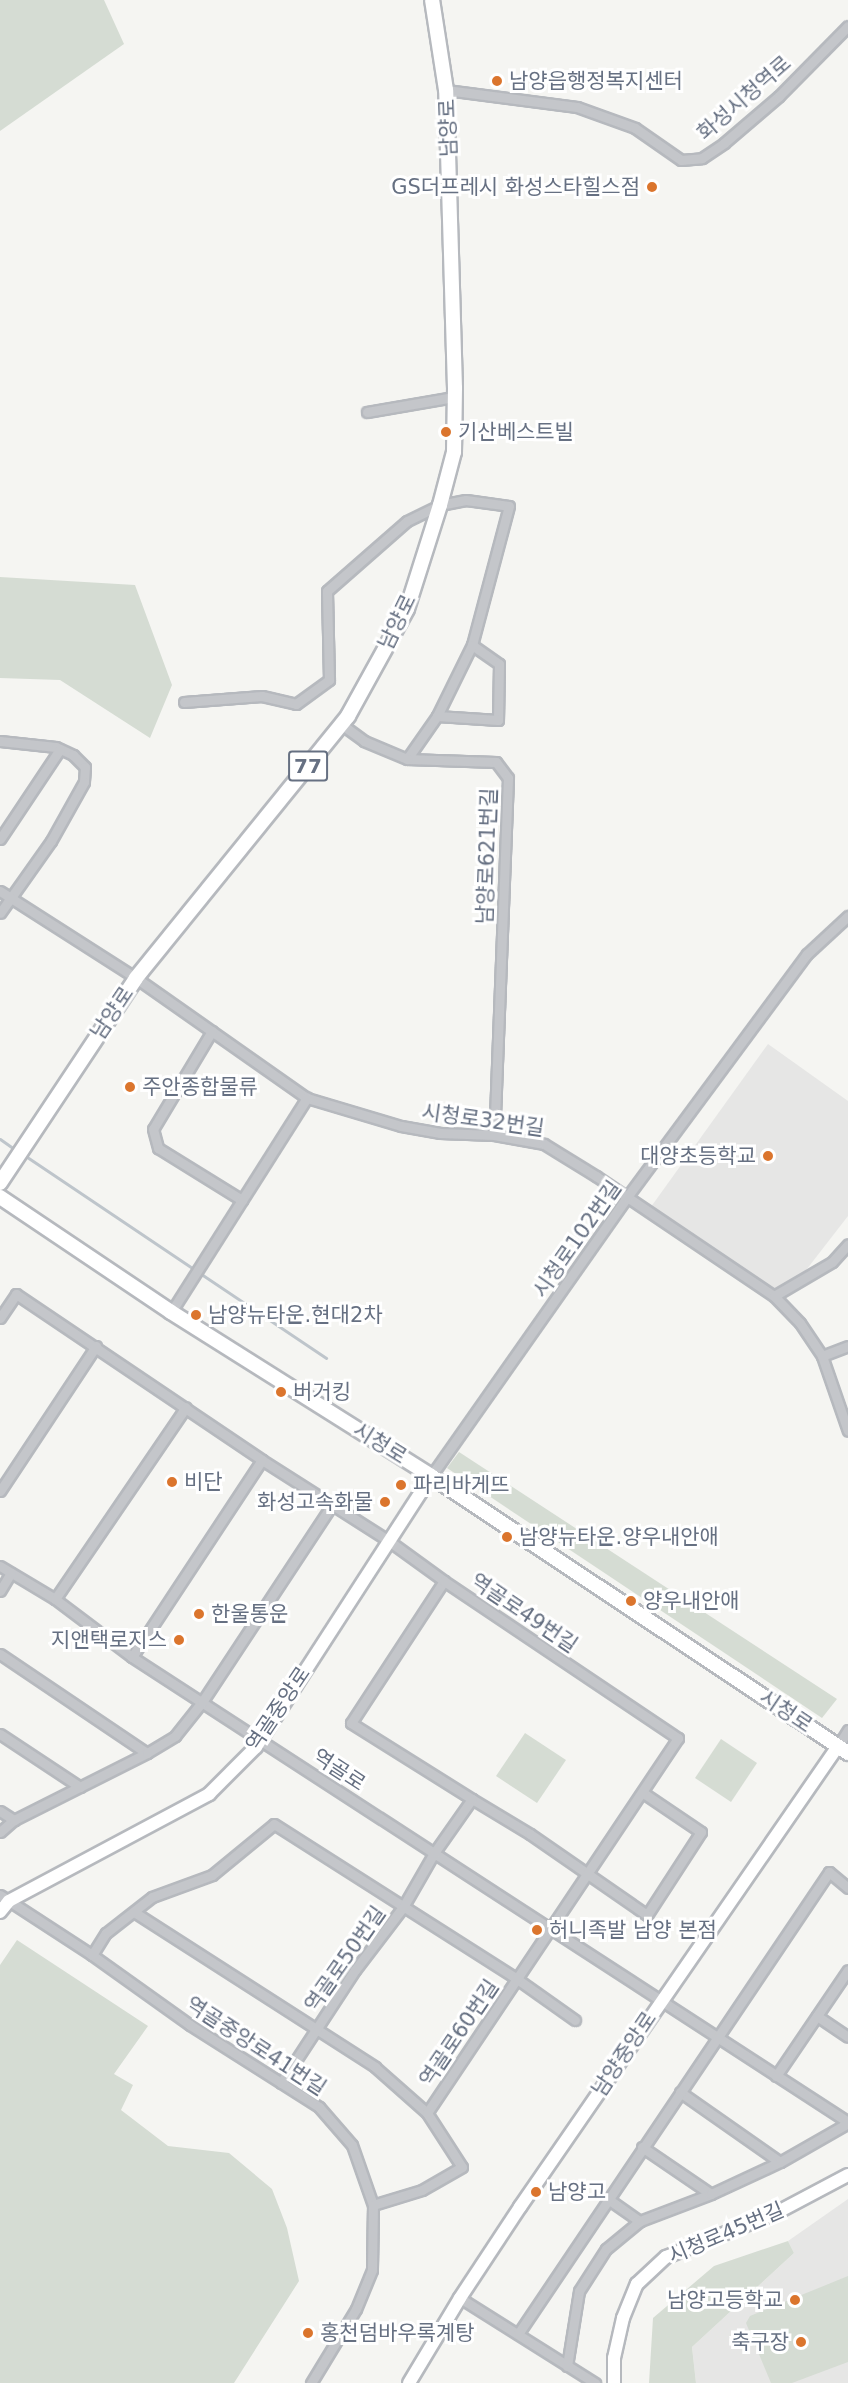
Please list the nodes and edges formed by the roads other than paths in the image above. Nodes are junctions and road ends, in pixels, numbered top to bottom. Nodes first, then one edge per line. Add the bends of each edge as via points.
1 (432, 0) edge
2 (848, 26) edge
3 (446, 90) junction
4 (454, 397) junction
5 (367, 412) dead end
6 (440, 506) junction
7 (472, 645) junction
8 (184, 702) dead end
9 (437, 716) junction
10 (341, 724) junction
11 (0, 741) edge
12 (60, 749) junction
13 (407, 759) junction
14 (1, 833) edge
15 (0, 891) edge
16 (10, 897) junction
17 (0, 913) edge
18 (848, 916) edge
19 (135, 978) junction
20 (212, 1031) junction
21 (307, 1098) junction
22 (494, 1135) junction
23 (3, 1177) edge
24 (0, 1197) edge
25 (627, 1197) junction
26 (242, 1200) junction
27 (848, 1244) edge
28 (774, 1296) junction
29 (171, 1312) junction
30 (0, 1318) edge
31 (96, 1346) junction
32 (848, 1346) edge
33 (822, 1356) junction
34 (186, 1407) junction
35 (848, 1431) edge
36 (262, 1460) junction
37 (431, 1476) junction
38 (0, 1491) edge
39 (332, 1505) junction
40 (389, 1541) junction
41 (0, 1566) edge
42 (11, 1574) junction
43 (444, 1581) junction
44 (0, 1591) edge
45 (55, 1599) junction
46 (0, 1654) edge
47 (132, 1657) junction
48 (202, 1702) junction
49 (848, 1730) edge
50 (0, 1734) edge
51 (260, 1740) junction
52 (843, 1749) edge
53 (147, 1753) junction
54 (80, 1787) junction
55 (642, 1792) junction
56 (472, 1798) junction
57 (0, 1811) edge
58 (14, 1820) junction
59 (0, 1832) edge
60 (434, 1853) junction
61 (588, 1876) junction
62 (848, 1888) edge
63 (5, 1898) edge
64 (403, 1907) junction
65 (0, 1912) edge
66 (134, 1912) junction
67 (550, 1929) junction
68 (92, 1955) junction
69 (848, 1970) edge
70 (517, 1979) junction
71 (660, 2000) junction
72 (817, 2016) junction
73 (576, 2020) dead end
74 (319, 2028) junction
75 (716, 2037) junction
76 (848, 2037) edge
77 (776, 2076) junction
78 (282, 2083) junction
79 (680, 2092) junction
80 (427, 2113) junction
81 (848, 2122) edge
82 (642, 2147) junction
83 (780, 2162) junction
84 (848, 2175) edge
85 (711, 2194) junction
86 (608, 2199) junction
87 (373, 2205) junction
88 (640, 2221) junction
89 (460, 2298) junction
90 (518, 2334) junction
91 (567, 2366) junction
92 (311, 2383) edge
93 (409, 2383) edge
94 (595, 2383) edge
95 (614, 2383) edge

1 - 3 main road, 남양로 / 77
2 - 3 street, 화성시청역로 via 779,96 702,158 681,160 635,128 577,107
3 - 4 main road, 남양로 / 77
4 - 5 street
4 - 6 main road, 남양로 / 77 via 454,452
6 - 7 street via 466,500 509,506
6 - 8 street via 407,521 327,591 329,680 297,704 262,696
6 - 10 main road, 남양로 / 77 via 407,609
7 - 9 street
7 - 9 street via 499,664 498,720
9 - 13 street
10 - 13 street via 364,741
10 - 19 main road, 남양로 / 77
11 - 12 street
12 - 14 street
12 - 16 street via 74,755 85,767 84,782 51,841
13 - 22 street, 남양로621번길 via 496,762 508,778
15 - 16 street, 시청로32번길
16 - 17 street
16 - 19 street, 시청로32번길
18 - 25 street, 시청로102번길 via 807,954
19 - 20 street, 시청로32번길
19 - 23 main road, 남양로 / 77
20 - 21 street, 시청로32번길
20 - 26 street via 153,1129 158,1148
21 - 22 street, 시청로32번길 via 401,1126 440,1133
21 - 26 street
22 - 25 street, 시청로32번길 via 544,1144
24 - 29 main road, 시청로
25 - 28 street, 시청로32번길
25 - 37 street, 시청로102번길
26 - 29 street
27 - 28 street via 832,1262
28 - 33 street, 시청로32번길 via 800,1323
29 - 37 main road, 시청로
30 - 31 street via 16,1294
31 - 34 street
31 - 38 street
32 - 33 street
33 - 35 street, 시청로32번길
34 - 36 street
34 - 45 street
36 - 39 street
36 - 47 street
37 - 40 street, 역골중앙로
37 - 52 main road, 시청로
39 - 40 street
39 - 48 street
40 - 43 street
40 - 51 street, 역골중앙로
41 - 42 street, 역골로
42 - 44 street
42 - 45 street, 역골로
43 - 55 street, 역골로49번길 via 678,1738
43 - 56 street, 역골로49번길 via 351,1723
45 - 47 street, 역골로
46 - 53 street
47 - 48 street, 역골로
48 - 51 street, 역골로
48 - 53 street via 175,1736
49 - 52 street, 남양중앙로
50 - 54 street
51 - 60 street, 역골로
51 - 63 street, 역골중앙로 via 209,1794
52 - 71 street, 남양중앙로
53 - 54 street
54 - 58 street
55 - 61 street, 역골로49번길
55 - 61 street via 701,1832 646,1915
56 - 60 street
56 - 61 street
57 - 58 street
58 - 59 street
60 - 64 street, 역골로50번길
60 - 67 street, 역골로
61 - 67 street, 역골로49번길
62 - 75 street via 829,1872
63 - 65 street, 역골중앙로
63 - 68 street, 역골중앙로41번길
64 - 66 street via 274,1824 212,1875 152,1897
64 - 70 street
64 - 74 street, 역골로50번길 via 355,1970
66 - 68 street via 106,1933
66 - 74 street
67 - 70 street, 역골로60번길
67 - 71 street, 역골로
68 - 78 street, 역골중앙로41번길 via 190,2025
69 - 72 street
70 - 73 street
70 - 80 street, 역골로60번길
71 - 75 street, 역골로
71 - 89 street, 남양중앙로
72 - 76 street
72 - 77 street
74 - 78 street, 역골로50번길
74 - 80 street via 375,2067
75 - 77 street, 역골로
75 - 79 street
77 - 81 street, 역골로
78 - 87 street, 역골중앙로41번길 via 319,2107 352,2145
79 - 82 street
79 - 83 street
80 - 87 street, 역골로60번길 via 462,2167 422,2190
81 - 83 street
82 - 85 street
82 - 86 street
83 - 85 street
84 - 95 street, 시청로45번길 via 778,2212 666,2257 637,2284 623,2318 614,2358
85 - 88 street
86 - 88 street
86 - 90 street
87 - 92 street, 역골중앙로41번길 via 369,2279 356,2309
88 - 91 street via 606,2249 579,2291
89 - 90 street
89 - 93 street, 남양중앙로
90 - 91 street
91 - 94 street

